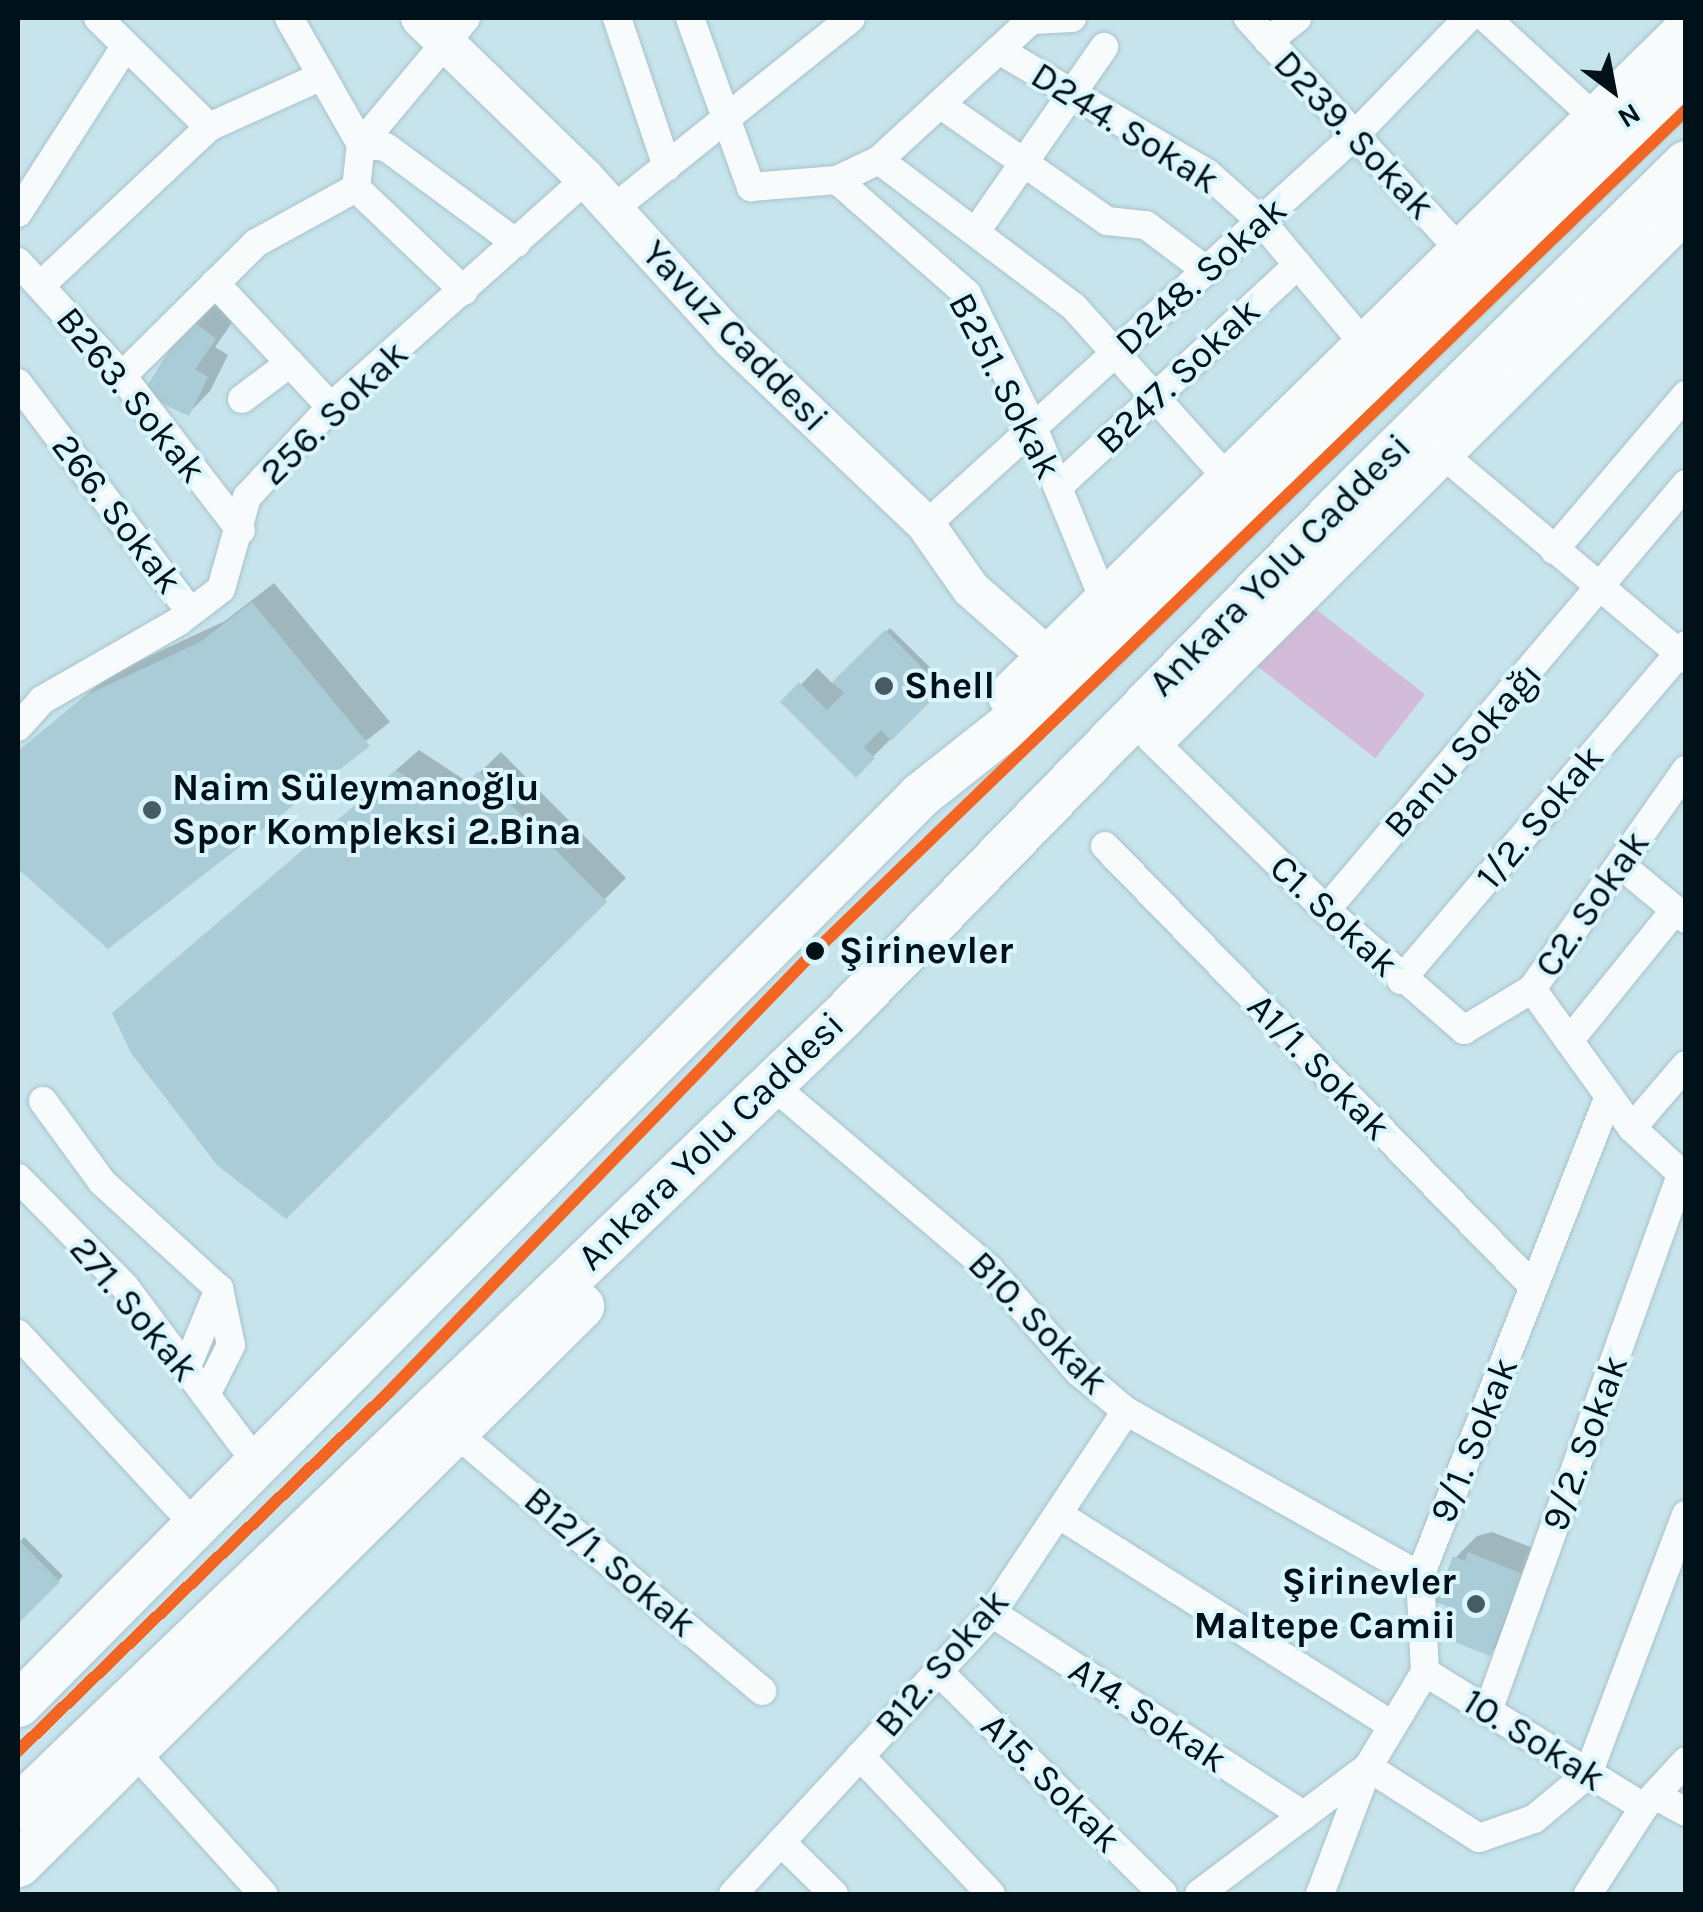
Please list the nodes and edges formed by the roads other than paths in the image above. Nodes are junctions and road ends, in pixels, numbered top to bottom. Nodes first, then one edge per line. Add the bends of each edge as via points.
1 (98, 18) edge
2 (290, 18) edge
3 (617, 18) edge
4 (690, 18) edge
5 (850, 18) edge
6 (1072, 18) edge
7 (1248, 18) edge
8 (1297, 18) edge
9 (1468, 18) edge
10 (1486, 18) edge
11 (1030, 19) edge
12 (444, 26) edge
13 (1686, 30) edge
14 (1268, 41) junction
15 (125, 47) junction
16 (1104, 47) dead end
17 (1000, 50) junction
18 (322, 76) junction
19 (1686, 84) edge
20 (1075, 96) junction
21 (940, 104) junction
22 (1595, 118) junction
23 (728, 121) junction
24 (209, 127) junction
25 (1355, 136) junction
26 (361, 144) junction
27 (879, 160) junction
28 (1026, 163) junction
29 (1686, 163) edge
30 (667, 167) junction
31 (586, 179) junction
32 (837, 180) junction
33 (356, 188) junction
34 (613, 209) junction
35 (18, 212) edge
36 (1262, 222) junction
37 (1679, 225) edge
38 (977, 230) junction
39 (516, 243) junction
40 (1462, 250) junction
41 (18, 262) edge
42 (1298, 265) junction
43 (1207, 270) junction
44 (215, 283) junction
45 (42, 286) junction
46 (464, 291) junction
47 (1365, 345) junction
48 (1116, 352) junction
49 (290, 363) junction
50 (122, 376) junction
51 (18, 383) edge
52 (1686, 395) edge
53 (1154, 397) junction
54 (242, 399) dead end
55 (332, 407) junction
56 (30, 417) edge
57 (1033, 428) junction
58 (1440, 452) junction
59 (1230, 481) junction
60 (1686, 484) edge
61 (1058, 487) junction
62 (926, 525) junction
63 (241, 531) junction
64 (1554, 550) junction
65 (1601, 589) junction
66 (1104, 600) junction
67 (190, 611) junction
68 (1683, 653) edge
69 (1046, 655) junction
70 (18, 727) edge
71 (1151, 739) junction
72 (1685, 773) edge
73 (920, 795) junction
74 (1105, 846) dead end
75 (1620, 865) junction
76 (1326, 910) junction
77 (1680, 914) edge
78 (1402, 980) junction
79 (1532, 989) junction
80 (856, 1001) junction
81 (690, 1028) junction
82 (1569, 1041) junction
83 (1686, 1065) edge
84 (784, 1096) junction
85 (1609, 1096) junction
86 (43, 1101) dead end
87 (1632, 1128) junction
88 (1683, 1176) edge
89 (18, 1178) edge
90 (220, 1288) junction
91 (1534, 1288) junction
92 (18, 1334) edge
93 (186, 1368) junction
94 (206, 1395) junction
95 (1126, 1411) junction
96 (458, 1434) junction
97 (243, 1445) junction
98 (180, 1508) junction
99 (1686, 1515) edge
100 (1061, 1516) junction
101 (1677, 1569) edge
102 (1420, 1576) junction
103 (992, 1613) junction
104 (18, 1667) edge
105 (940, 1672) junction
106 (1424, 1672) junction
107 (762, 1691) dead end
108 (18, 1704) edge
109 (1488, 1711) junction
110 (1392, 1724) junction
111 (134, 1751) junction
112 (860, 1756) junction
113 (1686, 1761) edge
114 (1368, 1767) junction
115 (1588, 1774) junction
116 (1650, 1801) junction
117 (18, 1807) edge
118 (1686, 1812) edge
119 (1304, 1816) junction
120 (781, 1842) junction
121 (18, 1864) edge
122 (263, 1894) edge
123 (733, 1894) edge
124 (834, 1894) edge
125 (992, 1894) edge
126 (1163, 1894) edge
127 (1199, 1894) edge
128 (1320, 1894) edge
129 (1588, 1894) edge

1 - 15 street
2 - 18 street
3 - 30 street
4 - 23 street
5 - 23 street
6 - 11 street
7 - 14 street, D239. Sokak
8 - 14 street
9 - 25 street, D248. Sokak
10 - 22 street
11 - 17 street
12 - 26 street
12 - 31 main road, Yavuz Caddesi
13 - 22 highway
14 - 25 street, D239. Sokak
15 - 24 street
15 - 35 street
16 - 20 street
17 - 20 street, D244. Sokak
17 - 21 street
18 - 24 street
18 - 26 street
19 - 73 highway, Ankara Yolu Caddesi via 1083,666
20 - 28 street
20 - 36 street, D244. Sokak via 1207,173
21 - 27 street
21 - 28 street
22 - 40 highway
23 - 30 street
23 - 32 street via 752,187
24 - 45 street
25 - 36 street, D248. Sokak
25 - 40 street, D239. Sokak
26 - 33 street
26 - 39 street via 386,147
27 - 32 street
27 - 38 street
28 - 38 street
28 - 43 street via 1107,221 1146,225
29 - 80 highway, Ankara Yolu Caddesi via 1318,526
30 - 34 street
31 - 34 main road, Yavuz Caddesi
31 - 39 street, 256. Sokak
32 - 57 street, B251. Sokak via 967,294
33 - 44 street via 256,243
33 - 46 street
34 - 62 main road, Yavuz Caddesi via 732,339
36 - 42 street, D244. Sokak
36 - 43 street, D248. Sokak
37 - 58 highway
38 - 48 street via 1074,307
39 - 46 street, 256. Sokak
40 - 47 highway
41 - 45 street, B263. Sokak
42 - 47 street, D244. Sokak
42 - 53 street, B247. Sokak
43 - 48 street, D248. Sokak
44 - 49 street
44 - 50 street
45 - 50 street, B263. Sokak
46 - 55 street, 256. Sokak
47 - 59 highway
48 - 53 street
48 - 57 street, D248. Sokak
49 - 54 street
49 - 55 street
50 - 63 street, B263. Sokak
51 - 56 street, 266. Sokak
52 - 64 street
53 - 59 street
53 - 61 street, B247. Sokak
55 - 63 street, 256. Sokak via 247,497
56 - 67 street, 266. Sokak
57 - 61 street, B251. Sokak
57 - 62 street, D248. Sokak
58 - 64 street
58 - 71 highway
59 - 66 highway
60 - 65 street, Banu Sokağı
61 - 66 street, B251. Sokak
62 - 69 main road, Yavuz Caddesi via 970,589
63 - 67 street, 256. Sokak via 220,589
64 - 65 street
65 - 68 street
65 - 76 street, Banu Sokağı
66 - 69 highway
67 - 70 street, 256. Sokak via 42,700
68 - 78 street, 1/2. Sokak
69 - 73 highway
71 - 76 street, C1. Sokak
71 - 80 highway via 992,897
72 - 75 street, C2. Sokak
73 - 81 highway, Ankara Yolu Caddesi
74 - 91 street, A1/1. Sokak
75 - 77 street
75 - 79 street, C2. Sokak
76 - 78 street, C1. Sokak
77 - 82 street
78 - 79 street, C1. Sokak via 1464,1030
79 - 82 street
80 - 84 highway
80 - 117 highway, Ankara Yolu Caddesi
81 - 97 highway via 624,1074
81 - 108 highway, Ankara Yolu Caddesi
82 - 85 street
83 - 87 street
84 - 95 street, B10. Sokak via 990,1269 1079,1372
84 - 96 highway
85 - 87 street
85 - 91 street, 9/1. Sokak
86 - 90 street via 102,1182
87 - 88 street
88 - 109 street, 9/2. Sokak
89 - 93 street, 271. Sokak via 124,1287
90 - 93 street
90 - 94 street via 231,1345
91 - 102 street, 9/1. Sokak
92 - 98 street
93 - 94 street, 271. Sokak
94 - 97 street, 271. Sokak
95 - 100 street, B12. Sokak
95 - 102 street, B10. Sokak
96 - 107 street, B12/1. Sokak
96 - 111 highway
97 - 98 highway
98 - 104 highway
99 - 101 street
100 - 103 street, B12. Sokak
100 - 110 street
101 - 115 street
102 - 106 street, 9/1. Sokak
103 - 105 street, B12. Sokak
103 - 119 street, A14. Sokak
105 - 112 street, B12. Sokak
105 - 126 street, A15. Sokak
106 - 109 street, 10. Sokak
106 - 110 street
109 - 115 street, 10. Sokak
110 - 114 street
111 - 121 highway
111 - 122 street
112 - 120 street, B12. Sokak
112 - 125 street
113 - 116 street
114 - 115 street via 1478,1838 1534,1818
114 - 119 street
114 - 128 street
115 - 116 street, 10. Sokak
116 - 118 street, 10. Sokak
116 - 129 street
119 - 127 street
120 - 123 street, B12. Sokak
120 - 124 street

